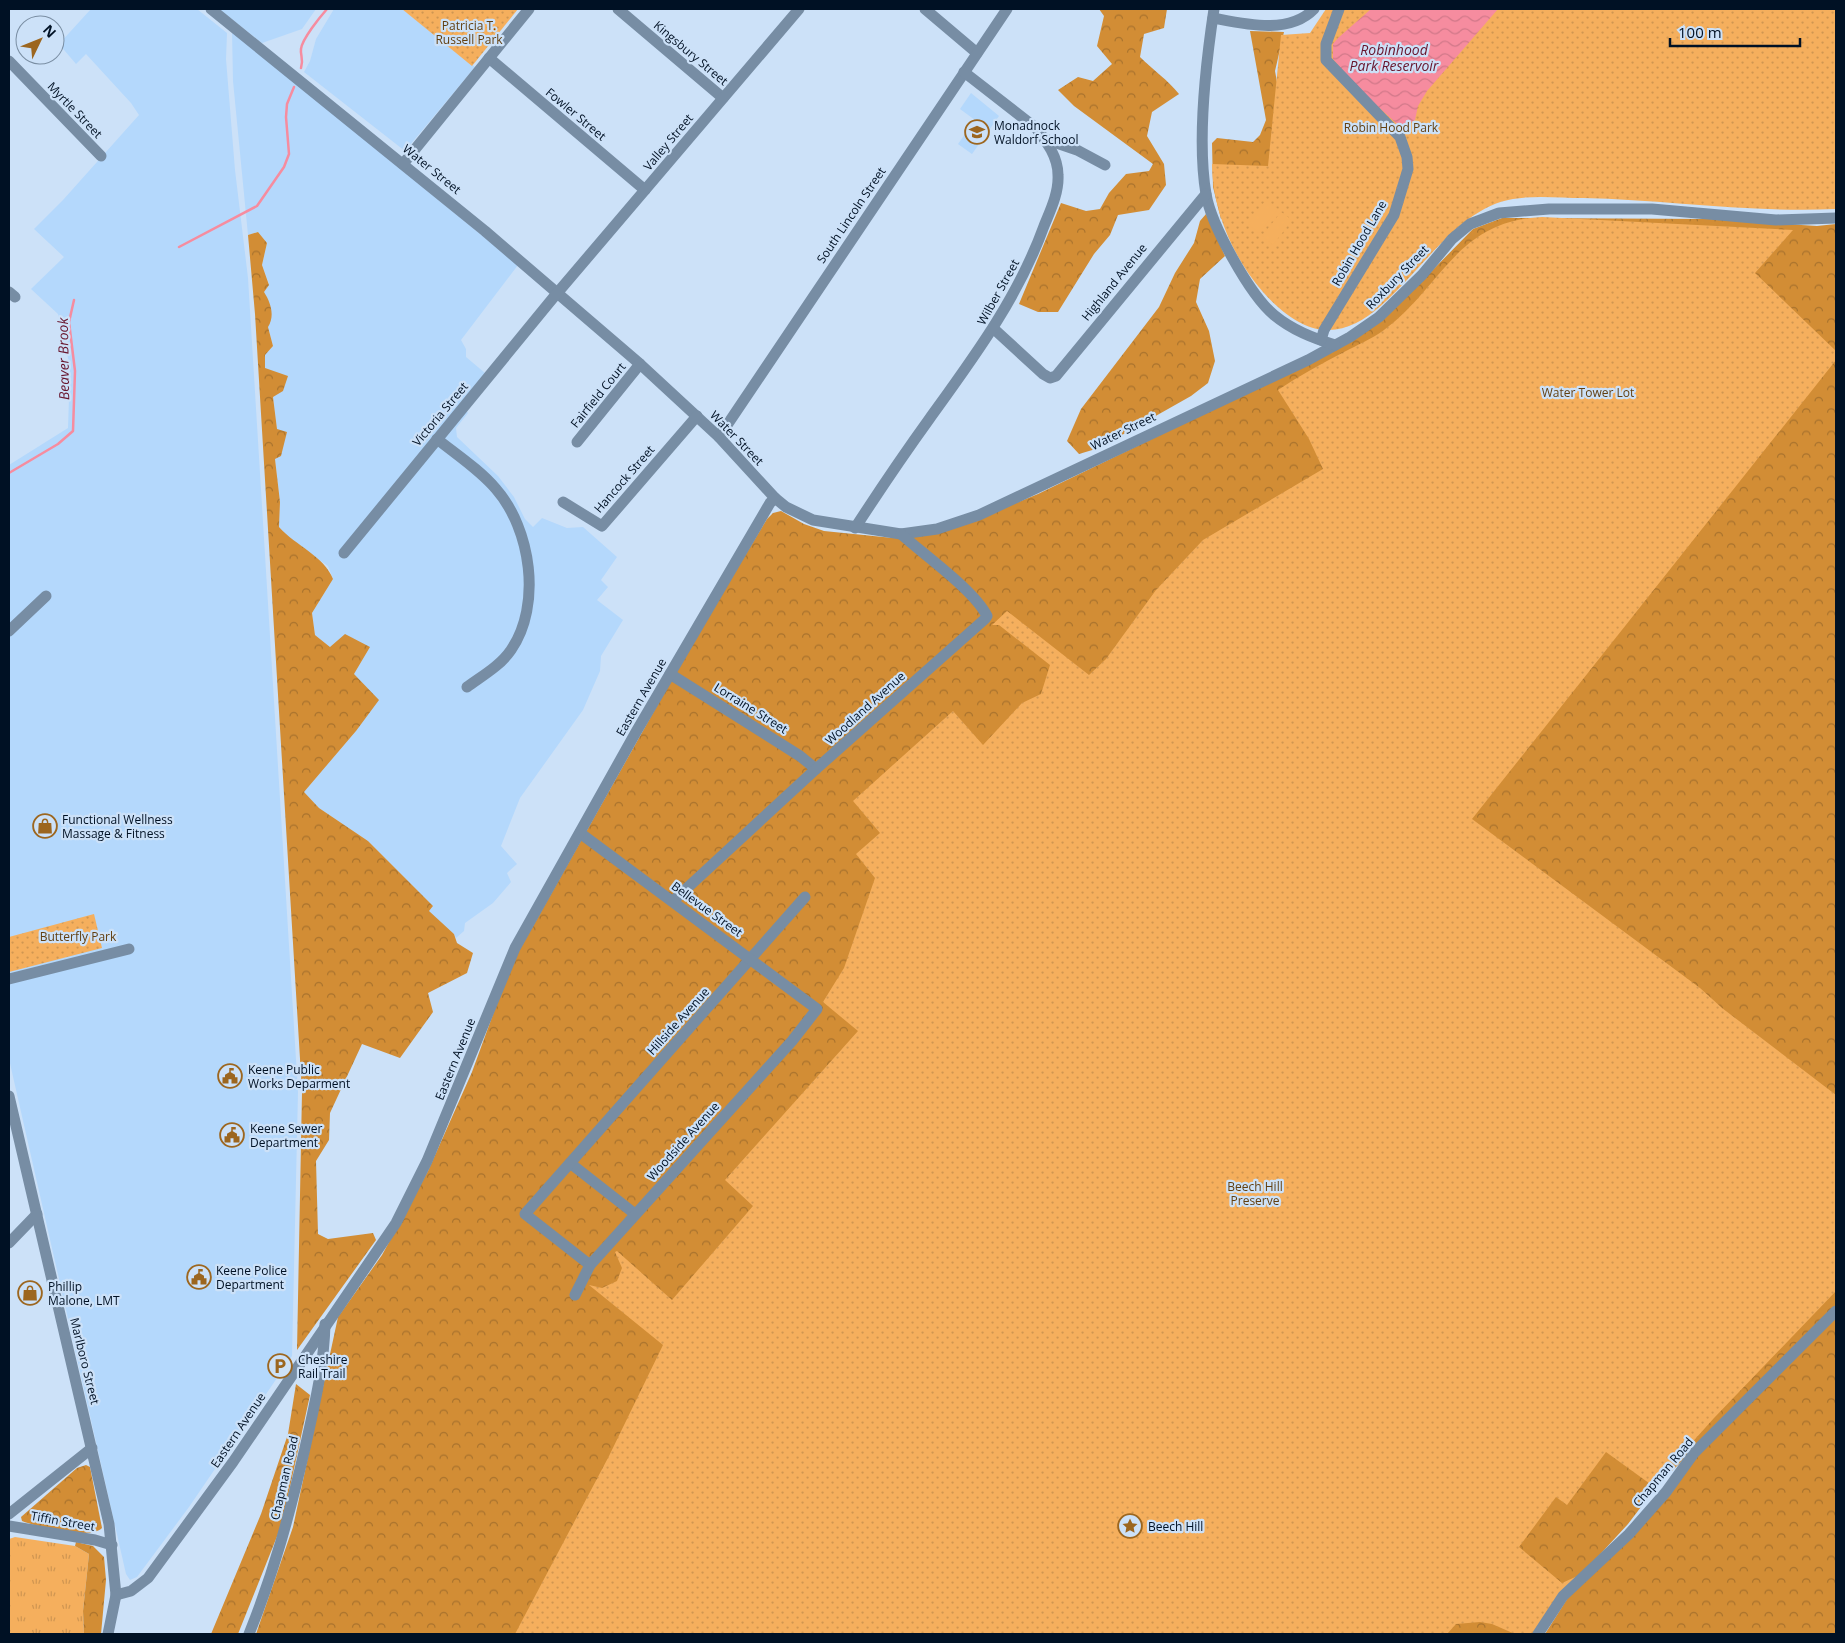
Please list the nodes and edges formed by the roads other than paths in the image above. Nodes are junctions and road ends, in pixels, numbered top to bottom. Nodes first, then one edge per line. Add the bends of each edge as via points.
1 (211, 9) edge
2 (529, 9) edge
3 (618, 9) edge
4 (799, 9) edge
5 (925, 9) edge
6 (1007, 9) edge
7 (1314, 9) edge
8 (1339, 9) edge
9 (1214, 13) edge
10 (978, 53) junction
11 (490, 58) junction
12 (9, 61) edge
13 (964, 72) junction
14 (723, 98) junction
15 (1045, 139) junction
16 (101, 156) dead end
17 (403, 164) junction
18 (1105, 165) dead end
19 (645, 190) junction
20 (1206, 194) junction
21 (1836, 218) edge
22 (558, 293) junction
23 (994, 329) junction
24 (1320, 340) junction
25 (1335, 345) junction
26 (640, 364) junction
27 (697, 416) junction
28 (718, 437) junction
29 (437, 439) junction
30 (577, 442) dead end
31 (775, 498) junction
32 (563, 502) dead end
33 (855, 528) junction
34 (900, 534) junction
35 (344, 553) dead end
36 (46, 596) dead end
37 (9, 631) edge
38 (670, 674) junction
39 (467, 687) dead end
40 (816, 769) junction
41 (580, 833) junction
42 (805, 897) dead end
43 (673, 901) junction
44 (129, 949) dead end
45 (752, 960) junction
46 (9, 979) edge
47 (817, 1009) joint
48 (9, 1096) edge
49 (12, 1129) edge
50 (570, 1163) junction
51 (37, 1214) junction
52 (635, 1214) junction
53 (9, 1243) edge
54 (590, 1265) junction
55 (575, 1295) dead end
56 (1836, 1311) edge
57 (325, 1324) junction
58 (92, 1448) junction
59 (9, 1514) edge
60 (9, 1526) edge
61 (112, 1546) junction
62 (116, 1595) junction
63 (108, 1634) edge
64 (249, 1634) edge
65 (1538, 1634) edge

1 - 17 street, Water Street
2 - 11 street
3 - 14 street, Kingsbury Street
4 - 14 street, Valley Street
5 - 10 street
6 - 10 street, South Lincoln Street
7 - 9 street via 1298,22 1281,25
8 - 24 street, Robin Hood Lane via 1326,44 1326,60 1400,137 1408,169 1394,215
9 - 20 street via 1203,125
10 - 13 street, South Lincoln Street
11 - 17 street
11 - 19 street, Fowler Street
12 - 16 street, Myrtle Street
13 - 15 street, Wilber Street via 1036,128
13 - 28 street, South Lincoln Street
14 - 19 street, Valley Street
15 - 18 street
15 - 23 street, Wilber Street via 1056,162 1058,175 1052,205 1027,268
17 - 22 street, Water Street
19 - 22 street, Valley Street
20 - 23 street, Highland Avenue via 1056,376 1050,378 1042,373
20 - 24 street via 1224,241 1262,304 1286,324
21 - 25 street, Roxbury Street via 1776,220 1652,209 1549,209 1499,213 1470,224 1379,317
22 - 26 street, Water Street
22 - 29 street, Victoria Street
23 - 33 street, Wilber Street
24 - 25 street
25 - 34 street, Water Street via 986,512 937,529
26 - 27 street, Water Street
26 - 30 street, Fairfield Court
27 - 28 street, Water Street
27 - 32 street, Hancock Street via 602,526
28 - 31 street, Water Street
29 - 35 street, Victoria Street
29 - 39 street via 496,488 510,508 523,541 528,570 529,598 519,636 502,661
31 - 33 street, Water Street via 813,520
31 - 38 street, Eastern Avenue
33 - 34 street, Water Street
34 - 40 street, Woodland Avenue via 962,588 987,616
36 - 37 street
38 - 40 street, Lorraine Street
38 - 41 street, Eastern Avenue
40 - 43 street, Woodland Avenue
41 - 43 street, Bellevue Street
41 - 57 street, Eastern Avenue via 503,971 469,1063 408,1201 387,1237
42 - 45 street, Hillside Avenue
43 - 45 street, Bellevue Street
44 - 46 street
45 - 47 street, Bellevue Street
45 - 50 street, Hillside Avenue
47 - 52 street, Woodside Avenue via 792,1041
48 - 49 street, Marlboro Street
49 - 51 street, Marlboro Street
50 - 52 street
50 - 54 street, Hillside Avenue via 525,1214
51 - 53 street
51 - 58 street, Marlboro Street
52 - 54 street, Woodside Avenue
54 - 55 street, Woodside Avenue
56 - 65 street, Chapman Road via 1694,1453 1666,1492 1629,1534 1563,1596
57 - 62 street, Eastern Avenue via 233,1462 148,1578 131,1591
57 - 64 street, Chapman Road via 319,1385 290,1512 267,1589
58 - 59 street
58 - 61 street, Marlboro Street
60 - 61 street, Tiffin Street via 95,1540
61 - 62 street, Marlboro Street
62 - 63 street, Marlboro Street

